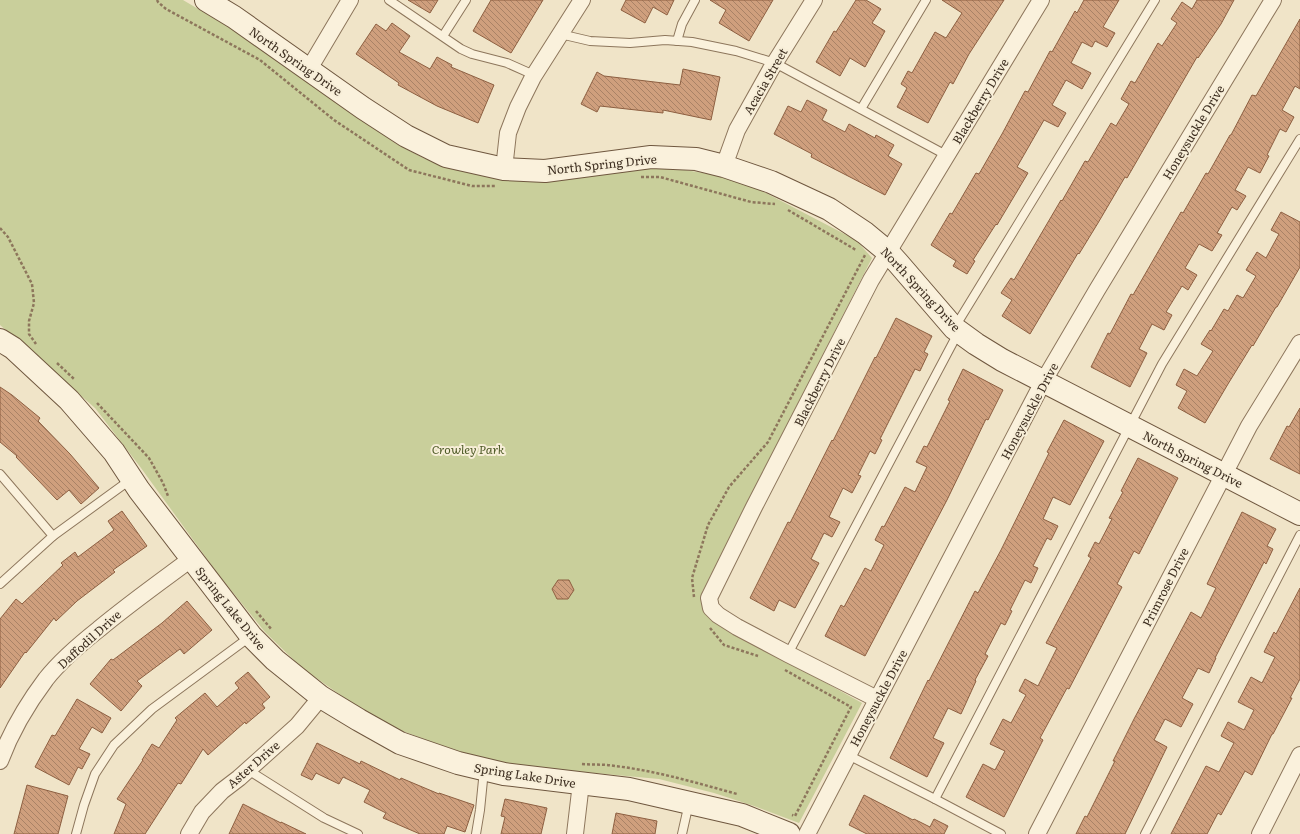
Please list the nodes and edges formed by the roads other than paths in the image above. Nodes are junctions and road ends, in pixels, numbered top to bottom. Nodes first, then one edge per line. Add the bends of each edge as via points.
1 (206, 0) edge
2 (350, 0) edge
3 (389, 0) edge
4 (466, 0) edge
5 (582, 0) edge
6 (695, 0) edge
7 (814, 0) edge
8 (926, 0) edge
9 (1041, 0) edge
10 (1155, 0) edge
11 (1273, 0) edge
12 (560, 34) junction
13 (443, 36) junction
14 (677, 41) junction
15 (775, 63) junction
16 (309, 69) junction
17 (534, 75) junction
18 (861, 109) junction
19 (1300, 139) edge
20 (946, 155) junction
21 (724, 166) junction
22 (500, 178) junction
23 (888, 252) junction
24 (957, 330) junction
25 (0, 340) edge
26 (1300, 343) edge
27 (1044, 382) junction
28 (1130, 426) junction
29 (0, 474) edge
30 (1223, 475) junction
31 (132, 478) junction
32 (1300, 514) edge
33 (1300, 534) edge
34 (53, 536) junction
35 (191, 559) junction
36 (0, 584) edge
37 (251, 636) junction
38 (788, 654) junction
39 (321, 697) junction
40 (877, 699) junction
41 (848, 755) junction
42 (1300, 755) edge
43 (0, 762) edge
44 (484, 769) junction
45 (248, 770) junction
46 (580, 774) junction
47 (935, 798) junction
48 (689, 802) junction
49 (789, 824) edge
50 (76, 834) edge
51 (189, 834) edge
52 (358, 834) edge
53 (476, 834) edge
54 (576, 834) edge
55 (682, 834) edge
56 (807, 834) edge
57 (1002, 834) edge
58 (1036, 834) edge
59 (1145, 834) edge
60 (1260, 834) edge

1 - 16 street, North Spring Drive
2 - 16 street
3 - 13 lane
4 - 13 lane
5 - 12 street
6 - 14 lane via 682,24
7 - 15 street, Acacia Street
8 - 18 lane
9 - 20 street, Blackberry Drive
10 - 24 lane
11 - 27 street, Honeysuckle Drive
12 - 14 lane via 590,41
12 - 17 street
13 - 17 lane via 472,54
14 - 15 lane via 736,51
15 - 18 lane
15 - 21 street, Acacia Street via 737,130
16 - 22 street, North Spring Drive via 406,136
17 - 22 street via 508,133
18 - 20 lane
19 - 28 lane via 1162,364
20 - 23 street, Blackberry Drive
21 - 22 street, North Spring Drive via 696,159 651,157
21 - 23 street, North Spring Drive via 771,182 829,210 865,233
23 - 24 street, North Spring Drive
23 - 38 street, Blackberry Drive via 709,598 711,608 718,615
24 - 27 street, North Spring Drive via 1002,360
24 - 38 lane
25 - 31 street, Spring Lake Drive via 69,400 114,452
26 - 30 street, Primrose Drive via 1249,426
27 - 28 street, North Spring Drive
27 - 40 street, Honeysuckle Drive
28 - 30 street, North Spring Drive
28 - 47 lane
29 - 34 lane
30 - 32 street, North Spring Drive
30 - 58 street, Primrose Drive
31 - 34 lane
31 - 35 street, Spring Lake Drive
33 - 59 lane
34 - 36 lane
35 - 37 street, Spring Lake Drive
35 - 43 street, Daffodil Drive via 77,647 46,679 7,743
37 - 39 street, Spring Lake Drive via 275,660
37 - 50 lane via 152,709 114,745 95,774
38 - 40 street, Blackberry Drive
39 - 44 street, Spring Lake Drive via 400,742 458,763
39 - 45 street, Aster Drive via 297,726
40 - 41 street, Honeysuckle Drive
41 - 47 lane
41 - 56 street, Honeysuckle Drive
42 - 60 street
44 - 46 street, Spring Lake Drive via 504,774
44 - 53 lane
45 - 51 street, Aster Drive via 222,791 202,812
45 - 52 lane via 324,818
46 - 48 street, Spring Lake Drive via 629,789
46 - 54 street
47 - 57 lane
48 - 49 street, Spring Lake Drive
48 - 55 lane

